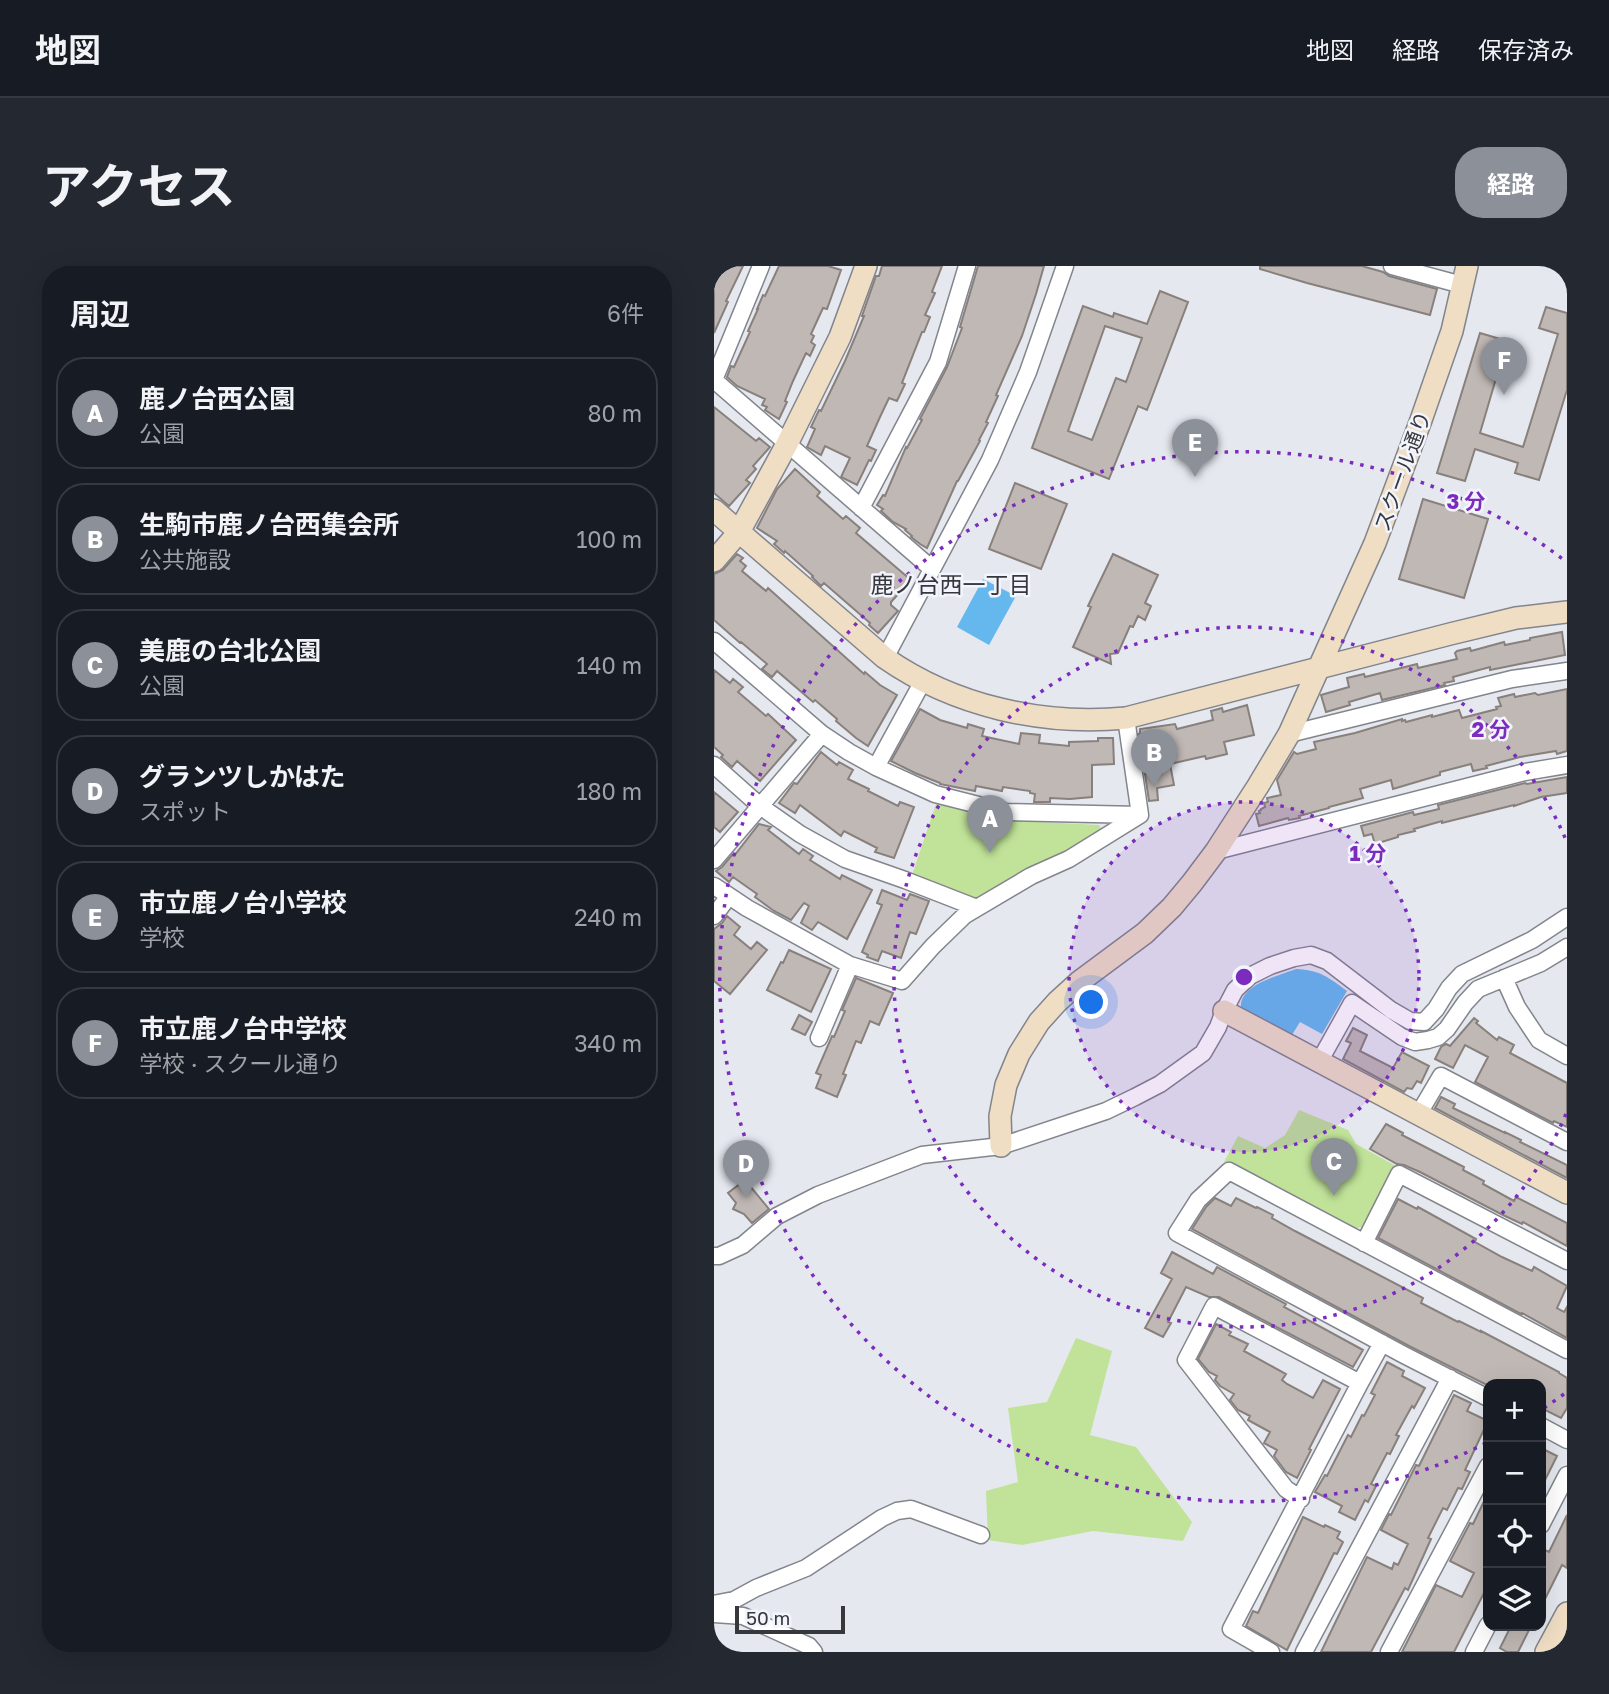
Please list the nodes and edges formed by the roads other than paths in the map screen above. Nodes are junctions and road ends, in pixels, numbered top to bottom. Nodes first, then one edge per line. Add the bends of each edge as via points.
1 (761, 266) edge
2 (866, 266) edge
3 (967, 266) edge
4 (1065, 266) edge
5 (1403, 267) edge
6 (1464, 276) edge
7 (714, 380) edge
8 (788, 444) junction
9 (861, 508) junction
10 (714, 510) edge
11 (739, 532) junction
12 (714, 561) edge
13 (932, 569) junction
14 (1567, 612) edge
15 (714, 641) edge
16 (885, 658) junction
17 (1317, 670) junction
18 (1567, 671) edge
19 (923, 681) junction
20 (1126, 718) junction
21 (822, 734) junction
22 (1289, 734) junction
23 (714, 765) edge
24 (1567, 765) edge
25 (876, 767) junction
26 (761, 806) junction
27 (1140, 815) junction
28 (1216, 851) junction
29 (714, 860) edge
30 (714, 886) edge
31 (729, 896) junction
32 (977, 908) junction
33 (714, 916) edge
34 (1567, 918) edge
35 (1567, 947) edge
36 (850, 965) junction
37 (1504, 978) junction
38 (1224, 1011) junction
39 (819, 1038) dead end
40 (1567, 1056) edge
41 (1319, 1062) junction
42 (1418, 1115) junction
43 (1567, 1142) edge
44 (1001, 1146) junction
45 (1567, 1193) edge
46 (1364, 1242) junction
47 (714, 1256) edge
48 (1567, 1261) edge
49 (1382, 1343) junction
50 (1567, 1350) edge
51 (1450, 1378) junction
52 (1360, 1383) junction
53 (1483, 1395) edge
54 (1546, 1429) edge
55 (1567, 1440) edge
56 (1483, 1475) edge
57 (1567, 1475) edge
58 (1301, 1499) junction
59 (1546, 1515) edge
60 (981, 1535) dead end
61 (714, 1604) edge
62 (1567, 1613) edge
63 (714, 1614) edge
64 (1485, 1631) edge
65 (1551, 1650) edge
66 (814, 1652) edge
67 (1271, 1652) edge
68 (1304, 1652) edge
69 (1389, 1652) edge
70 (1474, 1652) edge

1 - 7 street
2 - 8 street via 840,337
3 - 9 street via 938,362
4 - 13 street via 1023,385 990,460
5 - 6 street
6 - 17 street, スクール通り via 1452,331 1421,421 1375,543
7 - 8 street
8 - 9 street
8 - 11 street
9 - 13 street
10 - 11 street
11 - 12 street
11 - 16 street
13 - 16 street
14 - 17 street via 1516,618
15 - 21 street
16 - 19 street
17 - 20 street
17 - 22 street, スクール通り
18 - 22 street via 1512,679
19 - 20 street via 1013,713 1060,719
19 - 25 street
20 - 27 street
21 - 25 street
21 - 26 street
22 - 28 street, スクール通り
23 - 26 street
24 - 28 street
25 - 27 street via 935,794 1006,812
26 - 29 street
26 - 32 street via 845,859
27 - 32 street
28 - 44 street, スクール通り via 1145,933 1079,982 1038,1022 1006,1085
30 - 31 street
31 - 33 street
31 - 36 street
32 - 36 street via 941,938 902,981
34 - 38 street via 1462,974 1424,1022 1410,1021 1391,1010 1327,961 1311,955 1250,976 1235,990
35 - 37 street
36 - 39 street
37 - 40 street via 1539,1040
37 - 41 street via 1478,989 1447,1029 1428,1040 1402,1037 1352,1003
38 - 41 street
38 - 44 street via 1203,1053 1160,1084 1106,1111
41 - 42 street
42 - 43 street via 1441,1076
42 - 45 street
44 - 47 street via 922,1155 818,1195 777,1216 743,1245
46 - 48 street via 1399,1174
46 - 49 street via 1229,1171 1198,1199 1177,1233
46 - 50 street
49 - 51 street
49 - 52 street
51 - 53 street
51 - 68 street
52 - 58 street
52 - 58 street via 1214,1306 1186,1360 1286,1489
54 - 55 street
56 - 69 street
57 - 59 street
58 - 67 street via 1231,1629
60 - 61 street via 911,1509 897,1511 806,1568 734,1600
62 - 65 street
63 - 66 street via 743,1616
64 - 70 street

